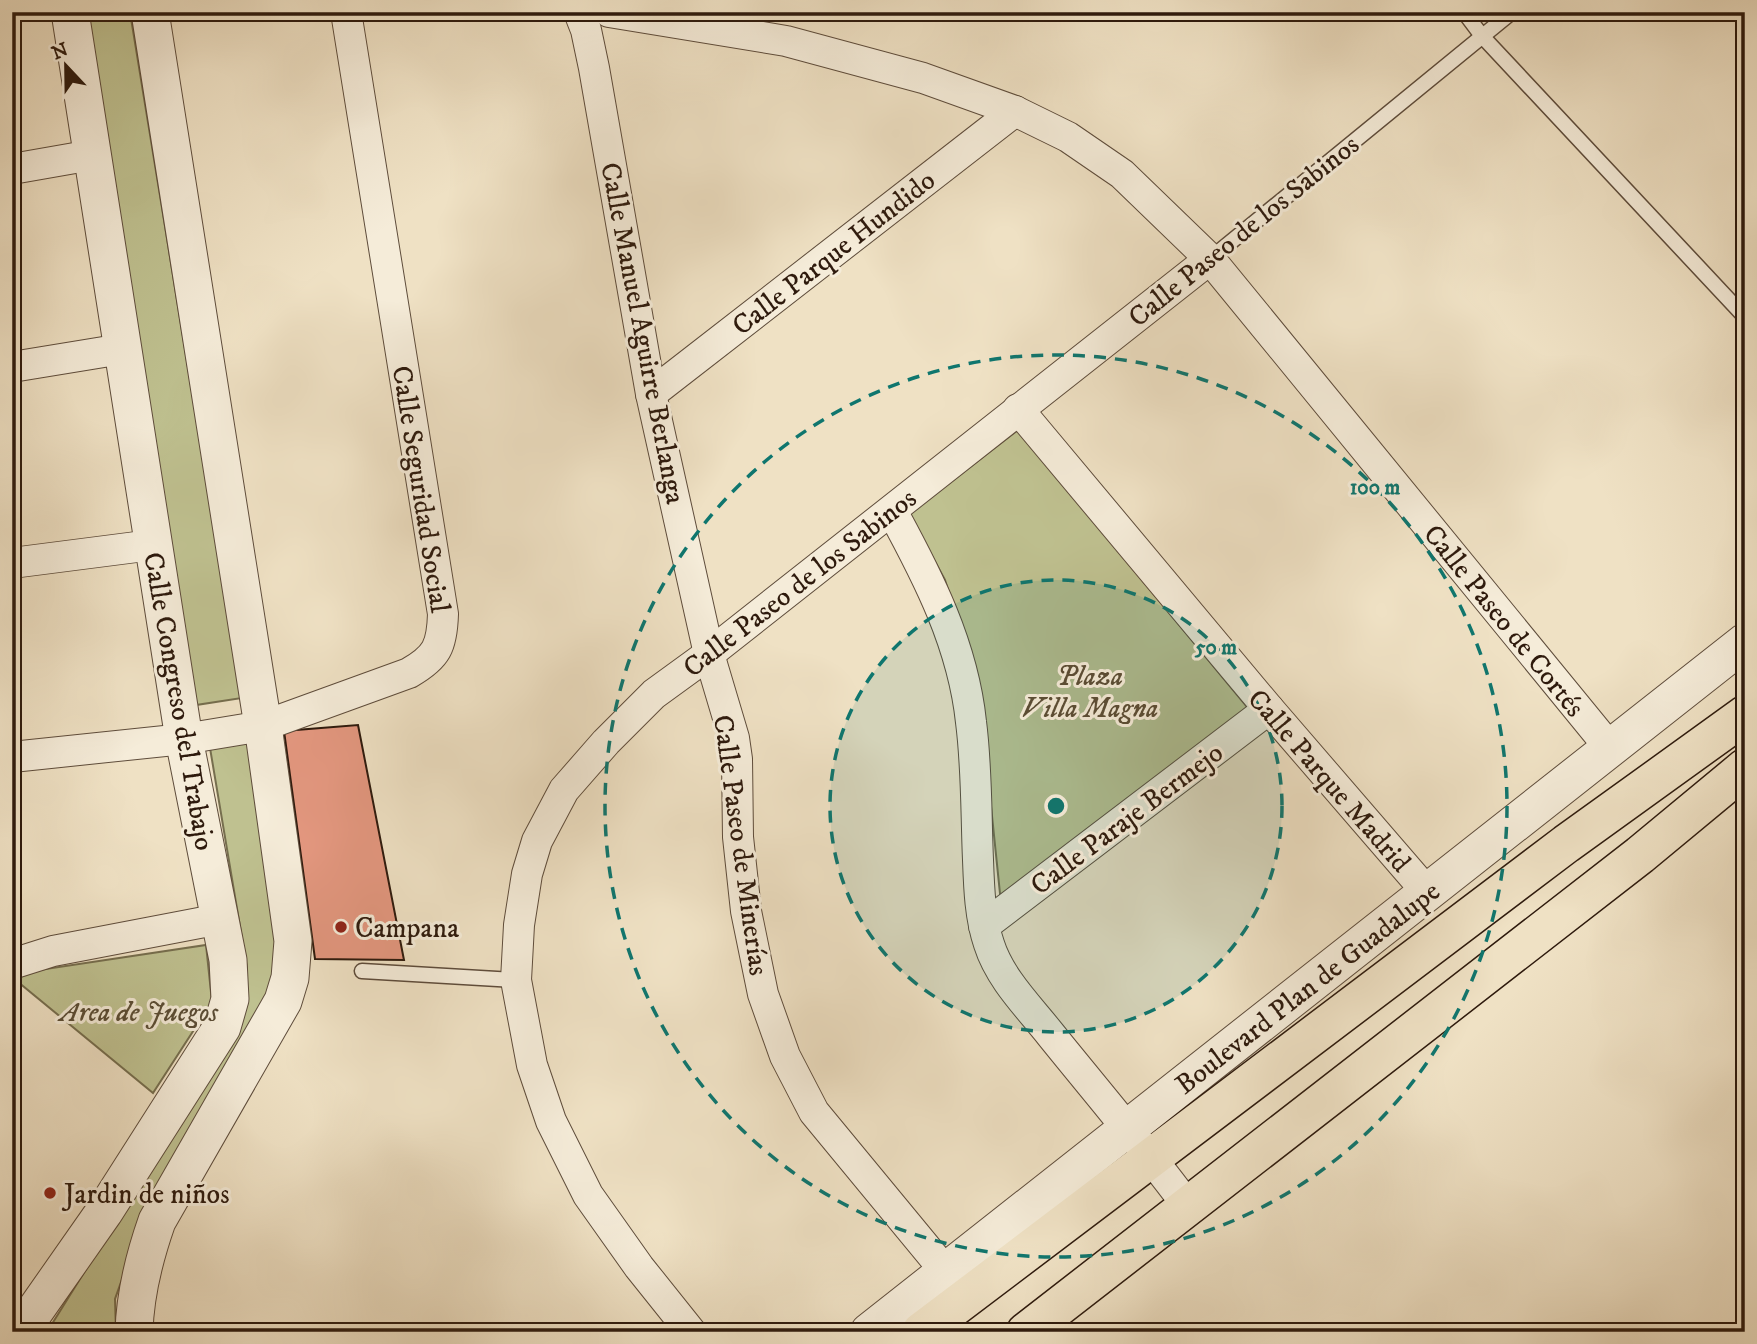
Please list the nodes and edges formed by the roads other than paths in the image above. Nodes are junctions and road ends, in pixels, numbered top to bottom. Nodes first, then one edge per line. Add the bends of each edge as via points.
1 (70, 12) edge
2 (150, 12) edge
3 (346, 12) edge
4 (579, 12) edge
5 (609, 12) edge
6 (1464, 12) edge
7 (1512, 12) edge
8 (1482, 36) junction
9 (1015, 111) junction
10 (92, 155) junction
11 (12, 169) edge
12 (1210, 259) junction
13 (1745, 317) edge
14 (122, 349) junction
15 (12, 367) edge
16 (651, 394) junction
17 (1018, 409) junction
18 (892, 511) junction
19 (152, 545) junction
20 (12, 563) edge
21 (1745, 642) edge
22 (709, 654) junction
23 (1745, 706) edge
24 (1269, 709) junction
25 (263, 726) junction
26 (1731, 726) edge
27 (184, 739) junction
28 (1610, 748) junction
29 (12, 757) edge
30 (1745, 768) edge
31 (1640, 855) junction
32 (1427, 892) junction
33 (220, 919) junction
34 (984, 926) junction
35 (12, 964) edge
36 (362, 971) dead end
37 (516, 980) junction
38 (1126, 1129) junction
39 (1151, 1157) junction
40 (1187, 1205) junction
41 (946, 1272) junction
42 (20, 1332) edge
43 (134, 1332) edge
44 (691, 1332) edge
45 (869, 1332) edge
46 (921, 1332) edge
47 (1026, 1332) edge

1 - 10 street, Calle Congreso del Trabajo
2 - 25 street
3 - 25 street, Calle Seguridad Social via 443,632 428,662 409,673
4 - 16 street, Calle Manuel Aguirre Berlanga via 594,68
5 - 9 street, Calle Paseo de Cortés via 786,41 923,78
6 - 8 lane
7 - 8 lane, Calle Paseo de los Sabinos
8 - 12 lane, Calle Paseo de los Sabinos
8 - 13 lane
9 - 12 street, Calle Paseo de Cortés via 1068,137 1122,174
9 - 16 street, Calle Parque Hundido
10 - 11 street
10 - 14 street, Calle Congreso del Trabajo
12 - 17 street, Calle Paseo de los Sabinos
12 - 28 street, Calle Paseo de Cortés
14 - 15 street
14 - 19 street, Calle Congreso del Trabajo
16 - 22 street, Calle Manuel Aguirre Berlanga
17 - 18 street, Calle Paseo de los Sabinos
17 - 24 street, Calle Parque Madrid
18 - 22 street, Calle Paseo de los Sabinos
18 - 34 street via 928,576 961,671 971,722
19 - 20 street
19 - 27 street, Calle Congreso del Trabajo
21 - 28 street, Boulevard Plan de Guadalupe
22 - 37 street, Calle Paseo de los Sabinos via 654,694 564,790 537,841 527,874
22 - 41 street, Calle Paseo de Minerías via 734,738 746,911 763,994 785,1056 814,1112
23 - 26 main road
24 - 32 street, Calle Parque Madrid
24 - 34 street, Calle Paraje Bermejo
25 - 27 street, Calle Seguridad Social
25 - 43 street via 293,941 290,978 274,1021 156,1221 135,1300
26 - 31 main road
26 - 39 main road, Boulevard Plan de Guadalupe via 1566,844
27 - 29 street, Calle Seguridad Social
27 - 33 street, Calle Congreso del Trabajo
28 - 32 street, Boulevard Plan de Guadalupe
30 - 31 main road
31 - 40 main road
32 - 38 street, Boulevard Plan de Guadalupe
33 - 35 street via 53,951
33 - 42 street, Calle Congreso del Trabajo via 230,999 222,1027 104,1212
34 - 38 street via 994,956 1020,998
36 - 37 lane
37 - 44 street, Calle Paseo de los Sabinos via 532,1065 551,1121 588,1195
38 - 39 street
38 - 41 street, Boulevard Plan de Guadalupe
39 - 40 street
39 - 46 main road, Boulevard Plan de Guadalupe
40 - 47 main road
41 - 45 street, Boulevard Plan de Guadalupe

